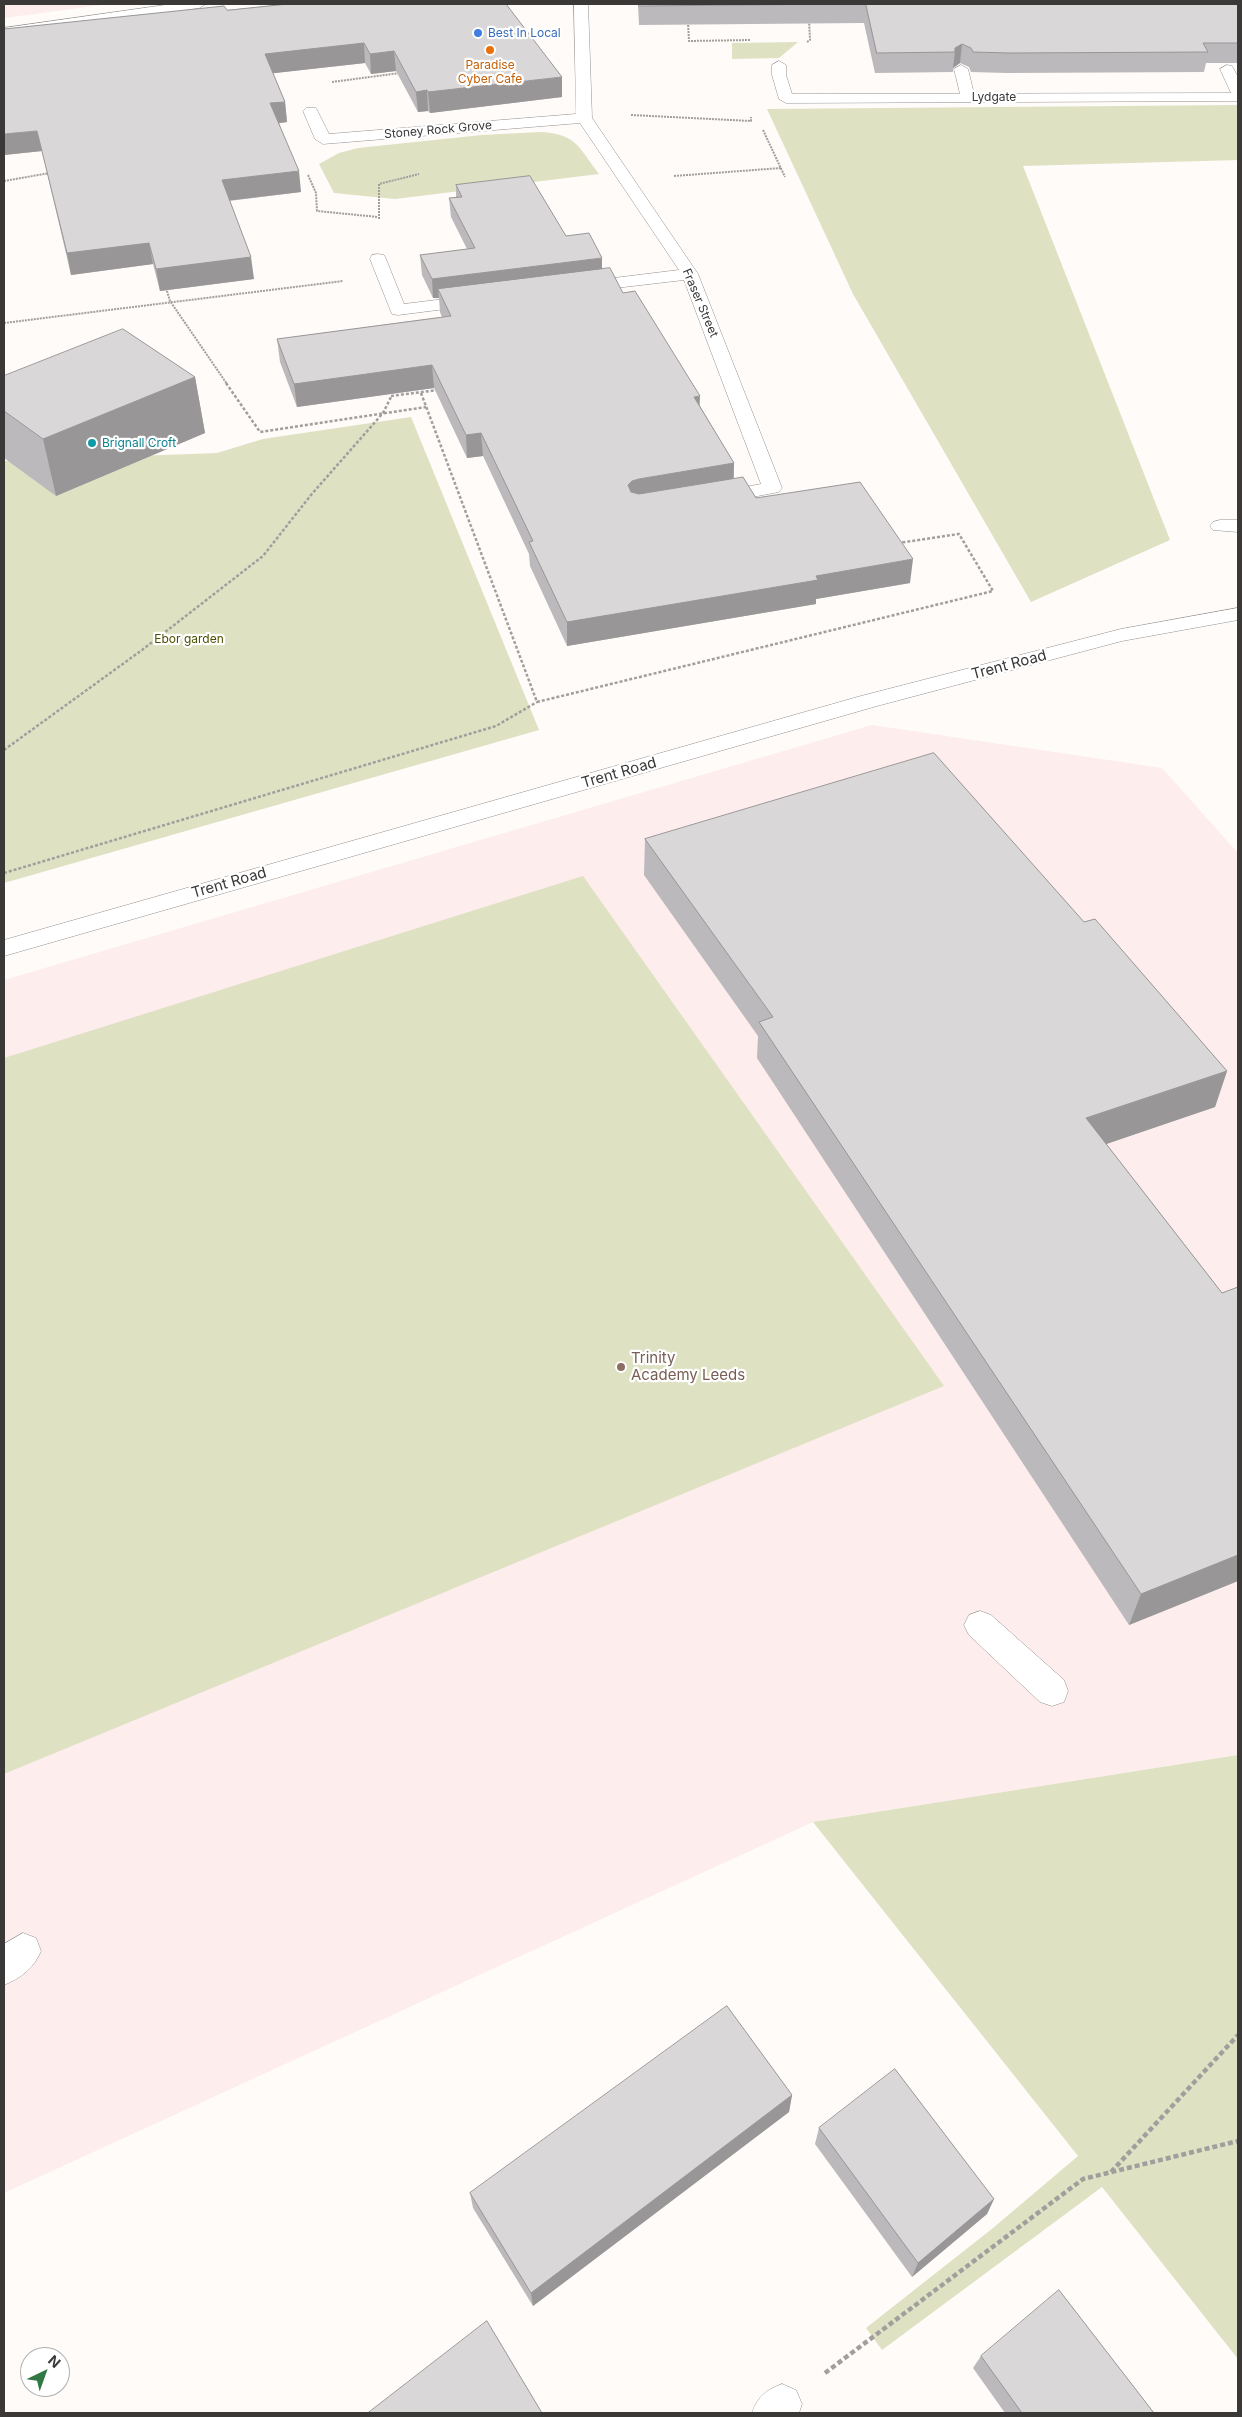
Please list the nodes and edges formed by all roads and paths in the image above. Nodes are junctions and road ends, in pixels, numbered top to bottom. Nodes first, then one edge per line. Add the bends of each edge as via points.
1 (199, 4) edge
2 (581, 4) edge
3 (688, 22) dead end
4 (4, 32) edge
5 (754, 40) dead end
6 (800, 40) dead end
7 (810, 40) dead end
8 (779, 65) dead end
9 (961, 69) edge
10 (1227, 69) edge
11 (1238, 95) edge
12 (968, 98) junction
13 (311, 111) dead end
14 (750, 112) dead end
15 (584, 118) junction
16 (760, 124) dead end
17 (323, 139) junction
18 (781, 168) junction
19 (52, 172) edge
20 (422, 173) dead end
21 (785, 177) dead end
22 (625, 179) junction
23 (4, 181) edge
24 (379, 217) junction
25 (378, 259) joint
26 (690, 274) junction
27 (385, 276) junction
28 (164, 282) edge
29 (564, 289) edge
30 (496, 298) edge
31 (170, 301) junction
32 (4, 323) edge
33 (388, 389) edge
34 (440, 390) edge
35 (421, 393) junction
36 (391, 398) junction
37 (426, 406) junction
38 (383, 413) junction
39 (696, 501) edge
40 (890, 541) edge
41 (1238, 614) edge
42 (537, 702) junction
43 (4, 750) edge
44 (4, 873) edge
45 (4, 948) edge
46 (980, 1625) dead end
47 (1052, 1691) dead end
48 (1238, 2035) edge
49 (1238, 2141) edge
50 (1109, 2173) junction
51 (777, 2409) edge

1 - 4 street
2 - 15 street
3 - 5 path via 689,40
6 - 7 path
8 - 12 street, Lydgate via 786,99
9 - 12 street
10 - 11 street
11 - 12 street, Lydgate
13 - 17 street
14 - 15 path via 752,120 606,114
15 - 17 street, Stoney Rock Grove
15 - 22 street, Fraser Street
16 - 18 path
17 - 24 path via 292,146 316,193 317,210
18 - 21 path
18 - 22 path
19 - 23 path
20 - 24 path via 379,184
22 - 26 street, Fraser Street
24 - 25 path
25 - 27 street
26 - 29 street
26 - 39 street, Fraser Street via 772,488
27 - 30 street via 398,310
27 - 31 path
28 - 31 path
31 - 32 path
31 - 38 path via 260,432
33 - 36 path
34 - 35 path
35 - 36 path
35 - 37 path
36 - 38 path
37 - 38 path
37 - 42 path
38 - 43 path via 263,556 142,650
40 - 42 path via 899,543 959,534 993,591
41 - 45 street, Trent Road via 1121,635 869,702
42 - 44 path via 496,726
46 - 47 street
48 - 50 path
49 - 50 path
50 - 51 path via 1083,2179

